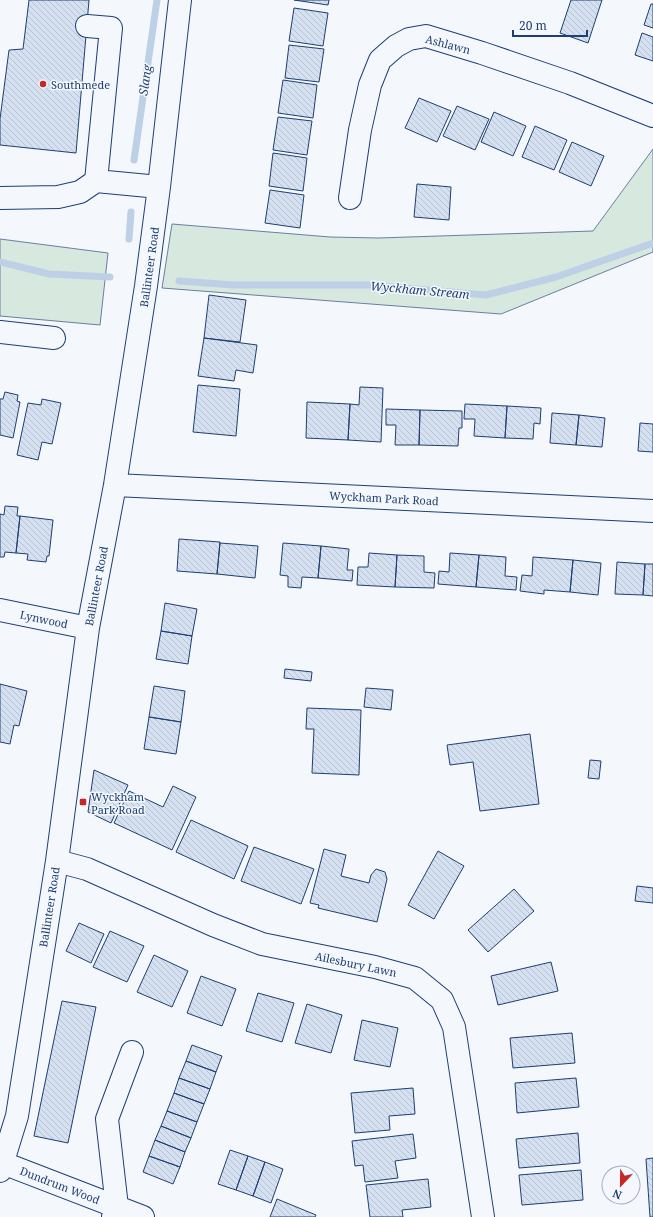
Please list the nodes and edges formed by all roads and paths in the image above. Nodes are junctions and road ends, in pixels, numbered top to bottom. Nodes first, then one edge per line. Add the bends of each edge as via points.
1 (180, 0) edge
2 (87, 26) dead end
3 (653, 116) edge
4 (96, 181) junction
5 (159, 187) junction
6 (0, 198) edge
7 (350, 198) dead end
8 (0, 332) edge
9 (54, 338) dead end
10 (115, 485) junction
11 (653, 511) edge
12 (0, 610) edge
13 (88, 628) junction
14 (57, 861) junction
15 (132, 1052) dead end
16 (1, 1167) edge
17 (115, 1212) edge
18 (143, 1217) edge
19 (483, 1217) edge

1 - 5 street, Ballinteer Road
2 - 4 street via 111,28
3 - 7 street, Ashlawn via 570,83 475,51 426,36 409,38 380,60 370,85 360,130
4 - 5 street
4 - 6 street via 80,192 58,197
5 - 10 street, Ballinteer Road via 148,279
8 - 9 street
10 - 11 street, Wyckham Park Road
10 - 13 street, Ballinteer Road
12 - 13 street, Lynwood
13 - 14 street, Ballinteer Road
14 - 16 street, Ballinteer Road via 17,1116
14 - 19 street, Ailesbury Lawn via 87,869 262,944 375,967 415,978 442,1000 454,1027
15 - 17 street, Dundrum Wood via 107,1119
16 - 17 street, Dundrum Wood
17 - 18 street, Dundrum Wood

